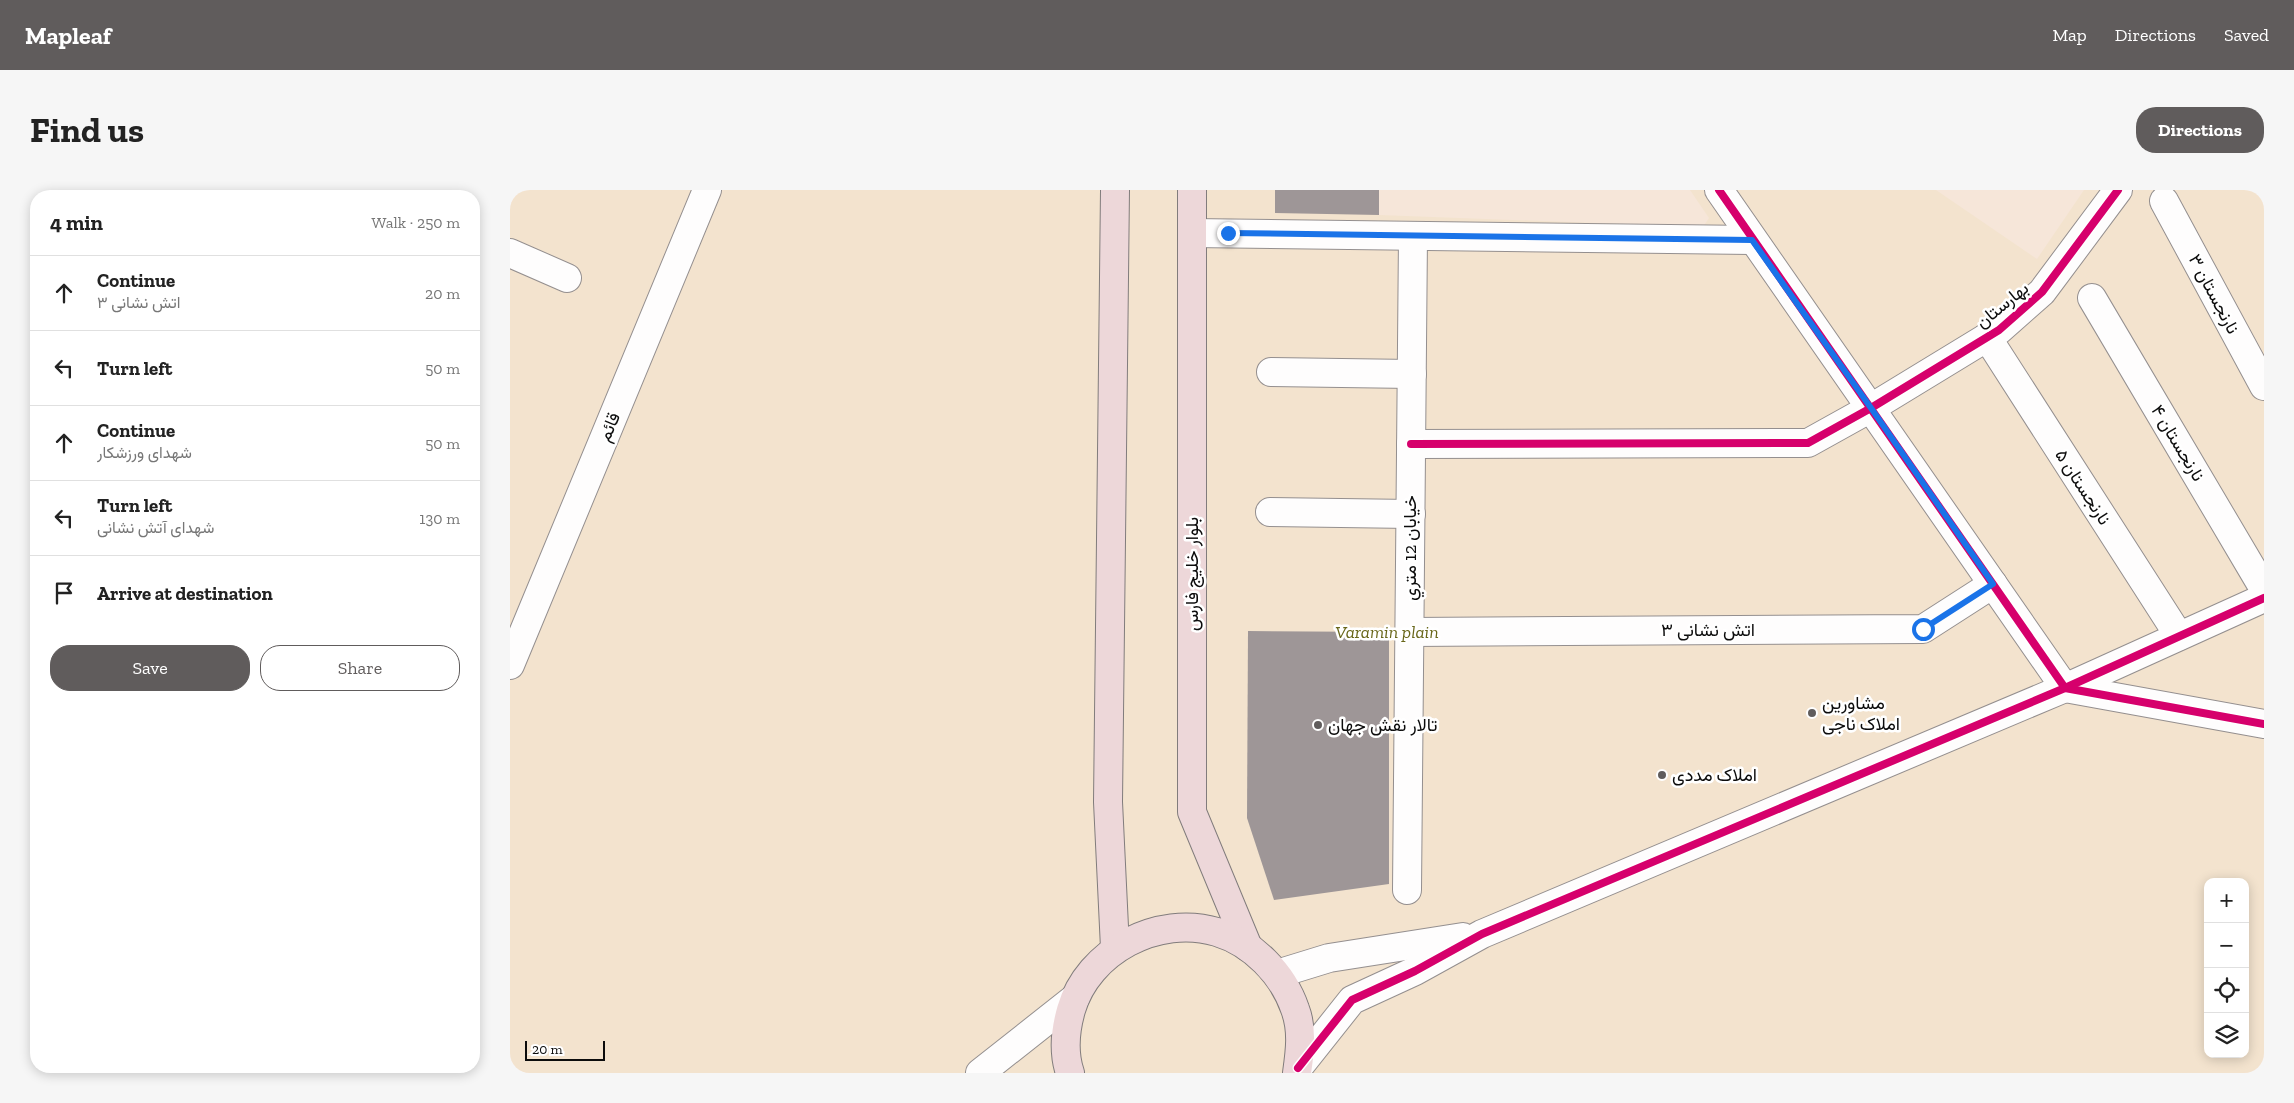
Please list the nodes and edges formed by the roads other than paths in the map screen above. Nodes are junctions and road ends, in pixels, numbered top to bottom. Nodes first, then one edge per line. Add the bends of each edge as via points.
1 (707, 190) edge
2 (1115, 190) edge
3 (1192, 190) edge
4 (1719, 190) edge
5 (2118, 190) edge
6 (2164, 201) dead end
7 (1192, 233) junction
8 (1413, 236) junction
9 (1752, 240) junction
10 (510, 253) edge
11 (567, 278) dead end
12 (2092, 298) dead end
13 (1987, 338) junction
14 (1271, 372) dead end
15 (1412, 374) junction
16 (2264, 386) edge
17 (1871, 408) junction
18 (1411, 444) junction
19 (1270, 512) dead end
20 (1411, 514) junction
21 (1993, 584) junction
22 (2264, 589) edge
23 (2264, 598) edge
24 (1410, 632) junction
25 (2179, 636) junction
26 (510, 665) edge
27 (2065, 688) junction
28 (2264, 724) edge
29 (1407, 890) dead end
30 (1482, 934) junction
31 (1248, 946) junction
32 (1115, 948) junction
33 (1277, 974) junction
34 (1075, 998) junction
35 (1297, 1070) edge
36 (980, 1073) edge
37 (1070, 1073) edge

1 - 26 street, قائم
2 - 32 main road via 1108,802
3 - 7 main road, بلوار خلیج فارس
4 - 9 street
5 - 13 street, بهارستان via 2042,292
6 - 16 street, نارنجستان ۳
7 - 8 street
7 - 31 main road, بلوار خلیج فارس via 1192,812
8 - 9 street
8 - 15 street, خيابان 12 متري
9 - 17 street
10 - 11 street
12 - 22 street, نارنجستان ۴
13 - 17 street, بهارستان
13 - 25 street, نارنجستان ۵
14 - 15 street
15 - 18 street, خيابان 12 متري
17 - 18 street, بهارستان via 1808,442
17 - 21 street
18 - 20 street, خيابان 12 متري
19 - 20 street
20 - 24 street, خيابان 12 متري
21 - 24 street, اتش نشانی ۳ via 1923,629
21 - 27 street
23 - 25 street
24 - 29 street, خيابان 12 متري
25 - 27 street
27 - 28 street
27 - 30 street
30 - 33 street via 1329,958
30 - 35 street via 1352,1000
31 - 32 main road via 1216,932 1181,928 1147,933
31 - 33 main road
32 - 34 main road via 1092,970
33 - 35 main road via 1296,1010 1301,1045
34 - 36 street
34 - 37 main road via 1066,1029 1066,1061

